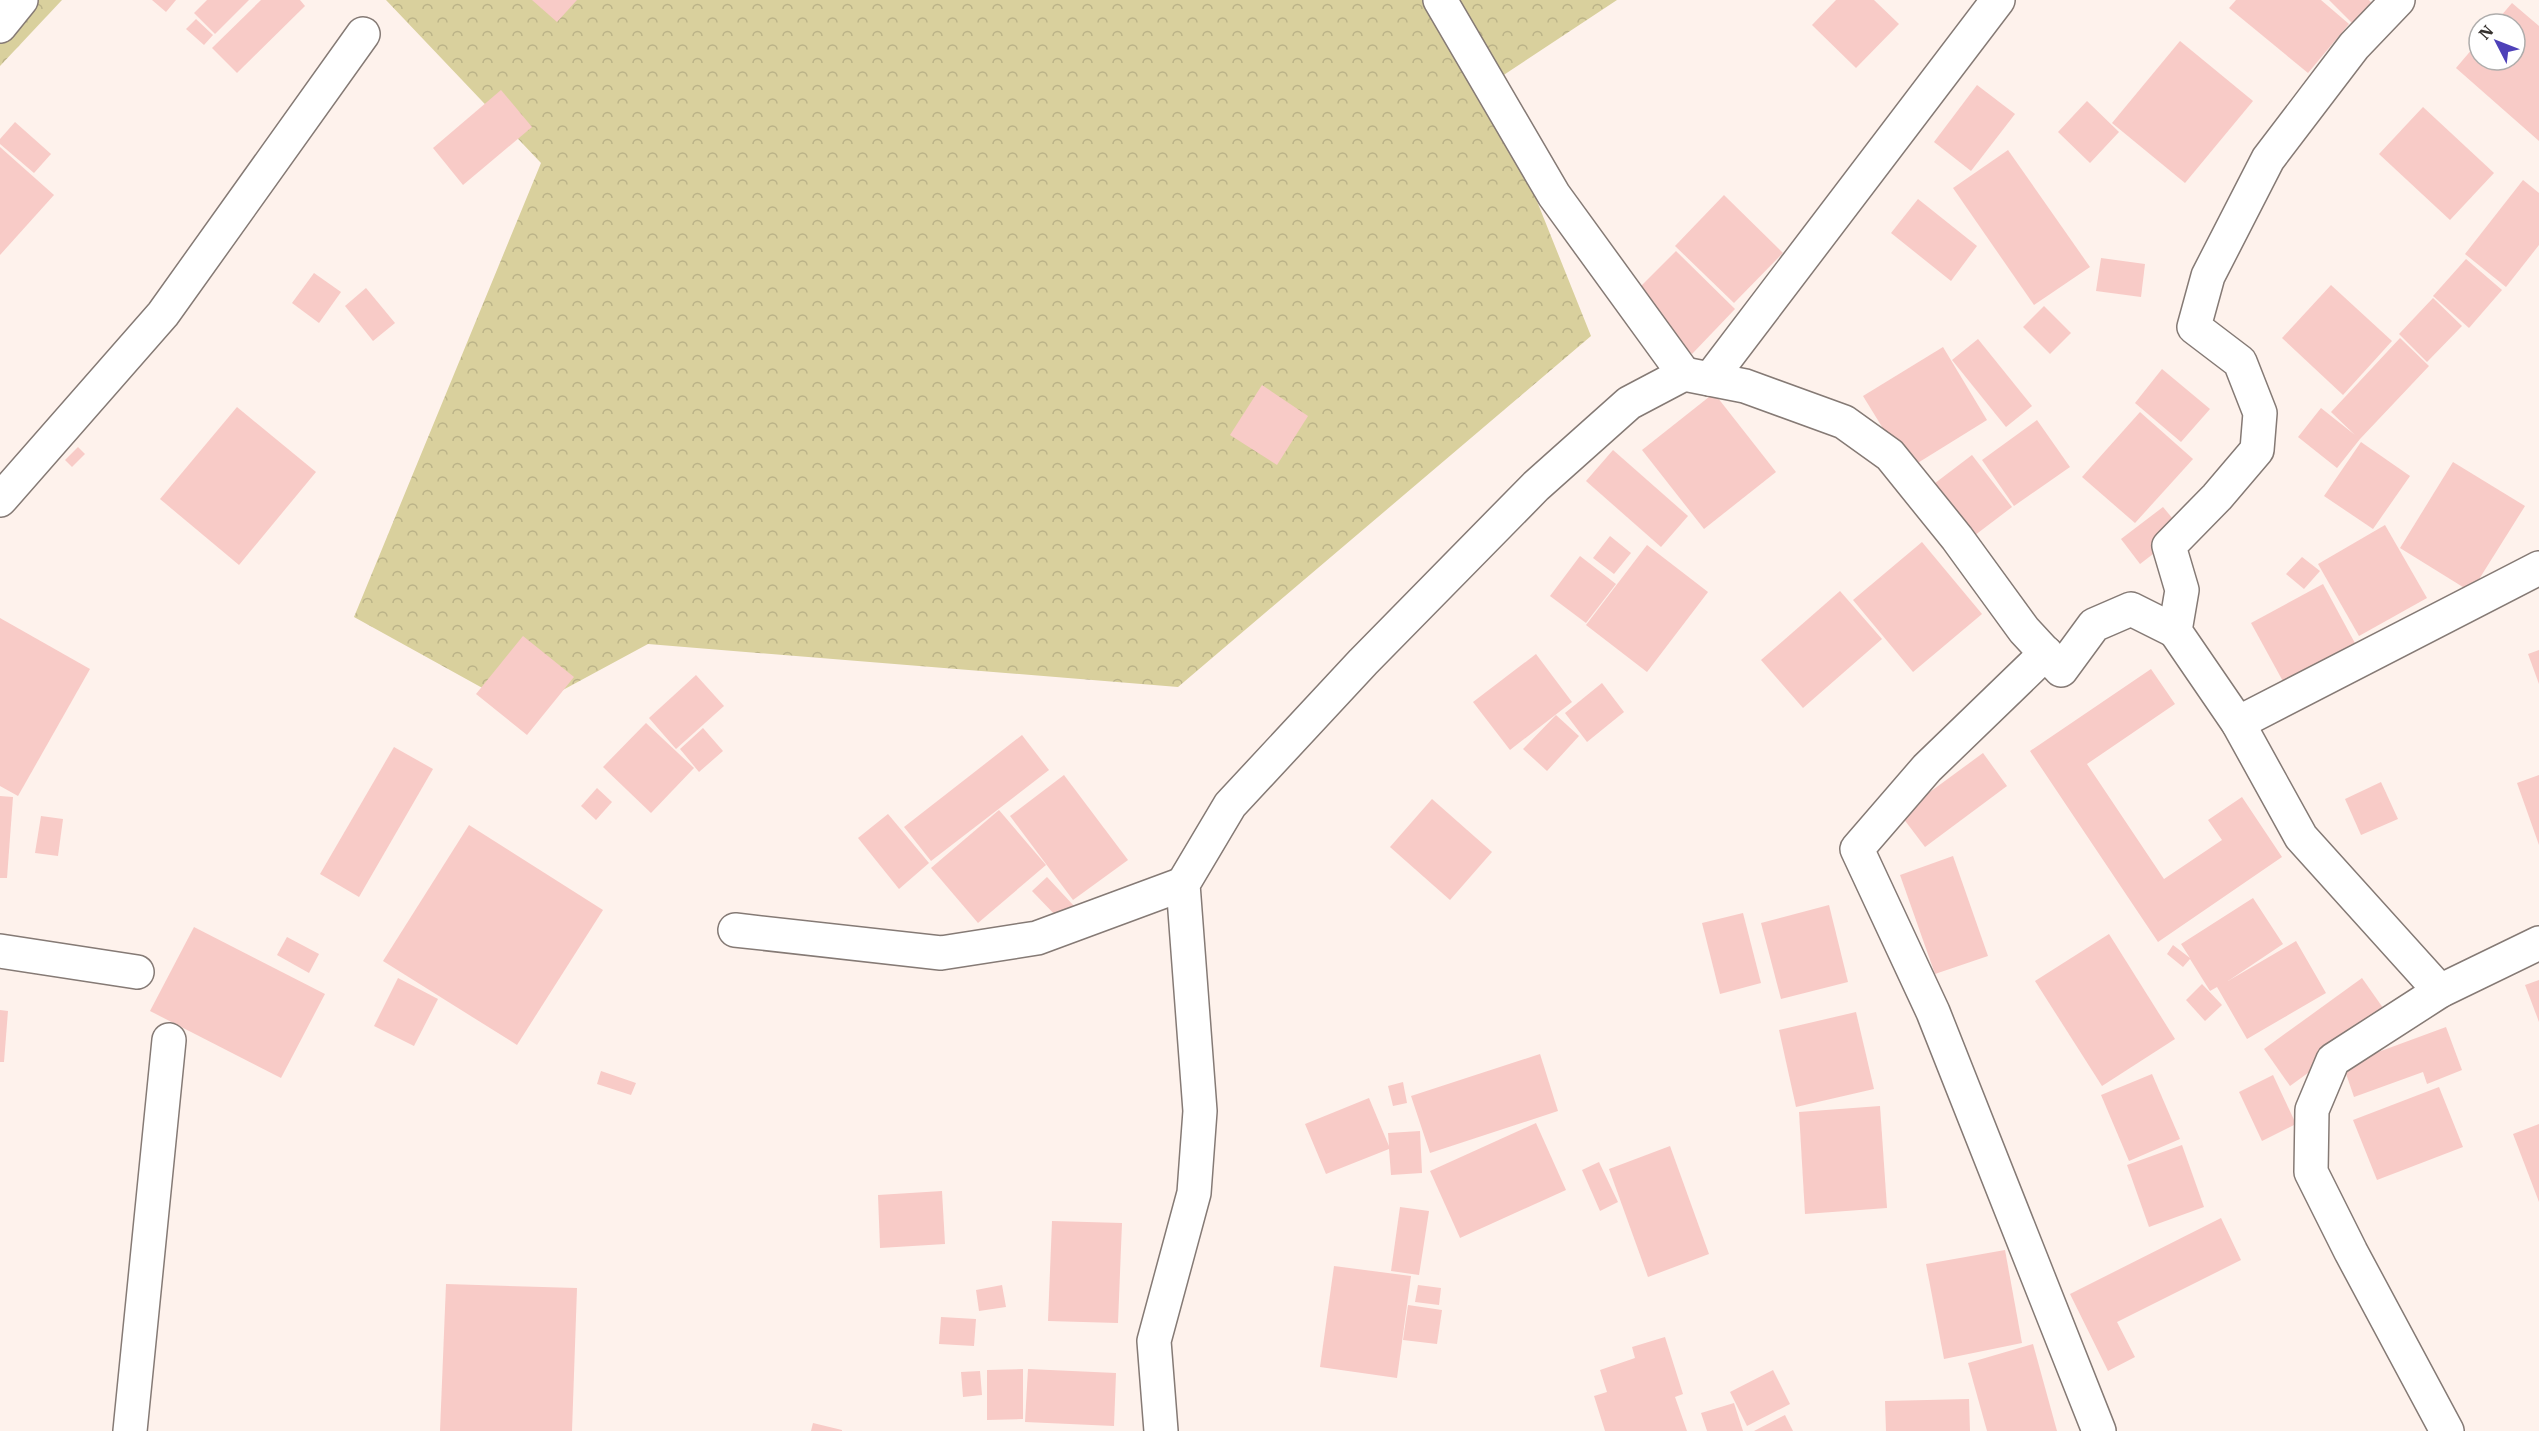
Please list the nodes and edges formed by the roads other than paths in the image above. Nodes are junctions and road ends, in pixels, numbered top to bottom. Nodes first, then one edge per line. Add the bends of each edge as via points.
1 (21, 0) edge
2 (1440, 0) edge
3 (1998, 0) edge
4 (2398, 0) edge
5 (0, 27) edge
6 (363, 34) dead end
7 (1697, 377) junction
8 (0, 500) edge
9 (2539, 568) edge
10 (2175, 631) junction
11 (2046, 653) junction
12 (2238, 723) junction
13 (1183, 884) junction
14 (735, 930) dead end
15 (2539, 944) edge
16 (0, 951) edge
17 (137, 972) dead end
18 (2440, 991) junction
19 (169, 1040) dead end
20 (130, 1431) edge
21 (1161, 1431) edge
22 (2099, 1431) edge
23 (2447, 1431) edge

1 - 5 street
2 - 7 street via 1554,195
3 - 7 street
4 - 10 street via 2354,46 2268,159 2208,276 2194,327 2240,362 2260,413 2257,450 2169,546 2182,590
6 - 8 street via 163,314
7 - 11 street via 1745,386 1844,422 1890,455 1958,538 2024,630
7 - 13 street via 1629,403 1544,478 1230,805
9 - 12 street
10 - 11 street via 2131,609 2094,625 2061,670
10 - 12 street
11 - 22 street via 1927,768 1857,849 1933,1012
12 - 18 street via 2301,837
13 - 14 street via 1037,938 941,953
13 - 21 street via 1200,1110 1194,1193 1154,1341
15 - 18 street
16 - 17 street
18 - 23 street via 2333,1060 2312,1110 2311,1172
19 - 20 street

